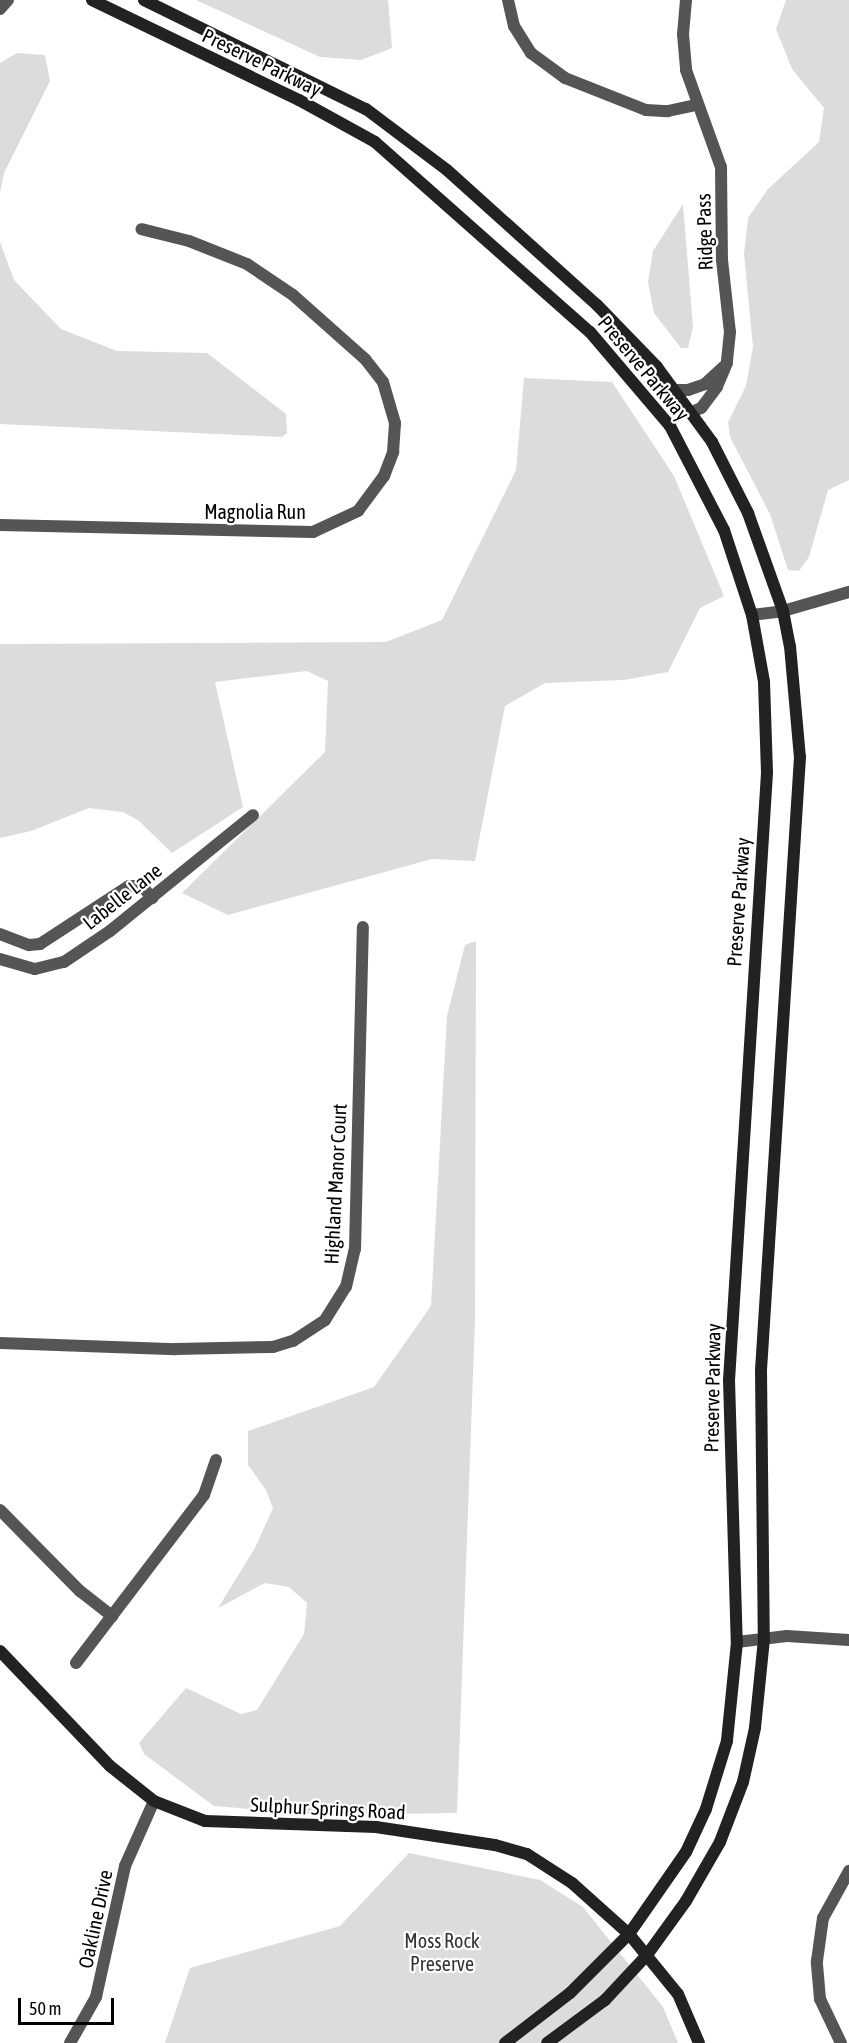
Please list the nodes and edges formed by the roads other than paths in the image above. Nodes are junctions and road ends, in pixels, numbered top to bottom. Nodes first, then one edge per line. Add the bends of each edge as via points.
1 (8, 0) edge
2 (92, 0) edge
3 (144, 0) edge
4 (508, 0) edge
5 (686, 0) edge
6 (0, 9) edge
7 (696, 105) junction
8 (141, 229) dead end
9 (728, 363) junction
10 (673, 390) junction
11 (690, 413) junction
12 (0, 525) edge
13 (849, 592) edge
14 (783, 611) junction
15 (752, 615) junction
16 (253, 815) dead end
17 (152, 898) junction
18 (363, 927) dead end
19 (0, 934) edge
20 (0, 959) edge
21 (0, 1343) edge
22 (216, 1460) dead end
23 (0, 1510) edge
24 (112, 1616) junction
25 (764, 1639) junction
26 (849, 1640) edge
27 (737, 1642) junction
28 (0, 1651) edge
29 (76, 1663) dead end
30 (154, 1801) junction
31 (849, 1871) edge
32 (629, 1934) junction
33 (647, 1954) junction
34 (70, 2043) edge
35 (505, 2043) edge
36 (547, 2043) edge
37 (699, 2043) edge
38 (841, 2043) edge

1 - 6 street
2 - 15 street, Preserve Parkway via 299,100 375,142 591,332 670,426 724,530
3 - 10 street, Preserve Parkway via 269,59 375,116 447,170 597,305
4 - 7 street via 514,26 531,53 565,78 646,110
5 - 7 street, Ridge Pass via 684,52
7 - 9 street, Ridge Pass via 721,167 722,260 730,332
8 - 12 street, Magnolia Run via 189,241 247,264 293,295 365,358 383,382 395,423 393,452 384,476 358,511 313,532
9 - 10 street via 705,384
9 - 11 street, Ridge Pass via 711,398
10 - 11 street, Preserve Parkway
11 - 14 street, Preserve Parkway via 712,442 748,513
13 - 14 street
14 - 15 street
14 - 25 street, Preserve Parkway via 797,693 800,757 761,1370
15 - 27 street, Preserve Parkway via 764,682 767,772 729,1380
16 - 17 street, Labelle Lane
17 - 19 street via 142,886 129,886 40,944 29,945
17 - 20 street, Labelle Lane via 64,962 35,969
18 - 21 street, Highland Manor Court via 355,1249 346,1287 332,1312 311,1331 273,1347 176,1349
22 - 24 street via 204,1495
23 - 24 street via 80,1591
24 - 29 street
25 - 26 street
25 - 27 street
25 - 33 street, Preserve Parkway via 755,1728 743,1782 720,1842 686,1901
27 - 32 street, Preserve Parkway via 727,1742 709,1801 686,1852
28 - 30 street, Sulphur Springs Road via 110,1766
30 - 32 street, Sulphur Springs Road via 205,1821 376,1827 495,1845 527,1854 551,1868
30 - 34 street, Oakline Drive via 125,1866 96,1997
31 - 38 street via 823,1918 818,1961 820,1999
32 - 33 street, Sulphur Springs Road
32 - 35 street, Preserve Parkway via 570,1994
33 - 36 street, Preserve Parkway via 605,2000
33 - 37 street, Sulphur Springs Road via 678,1994

